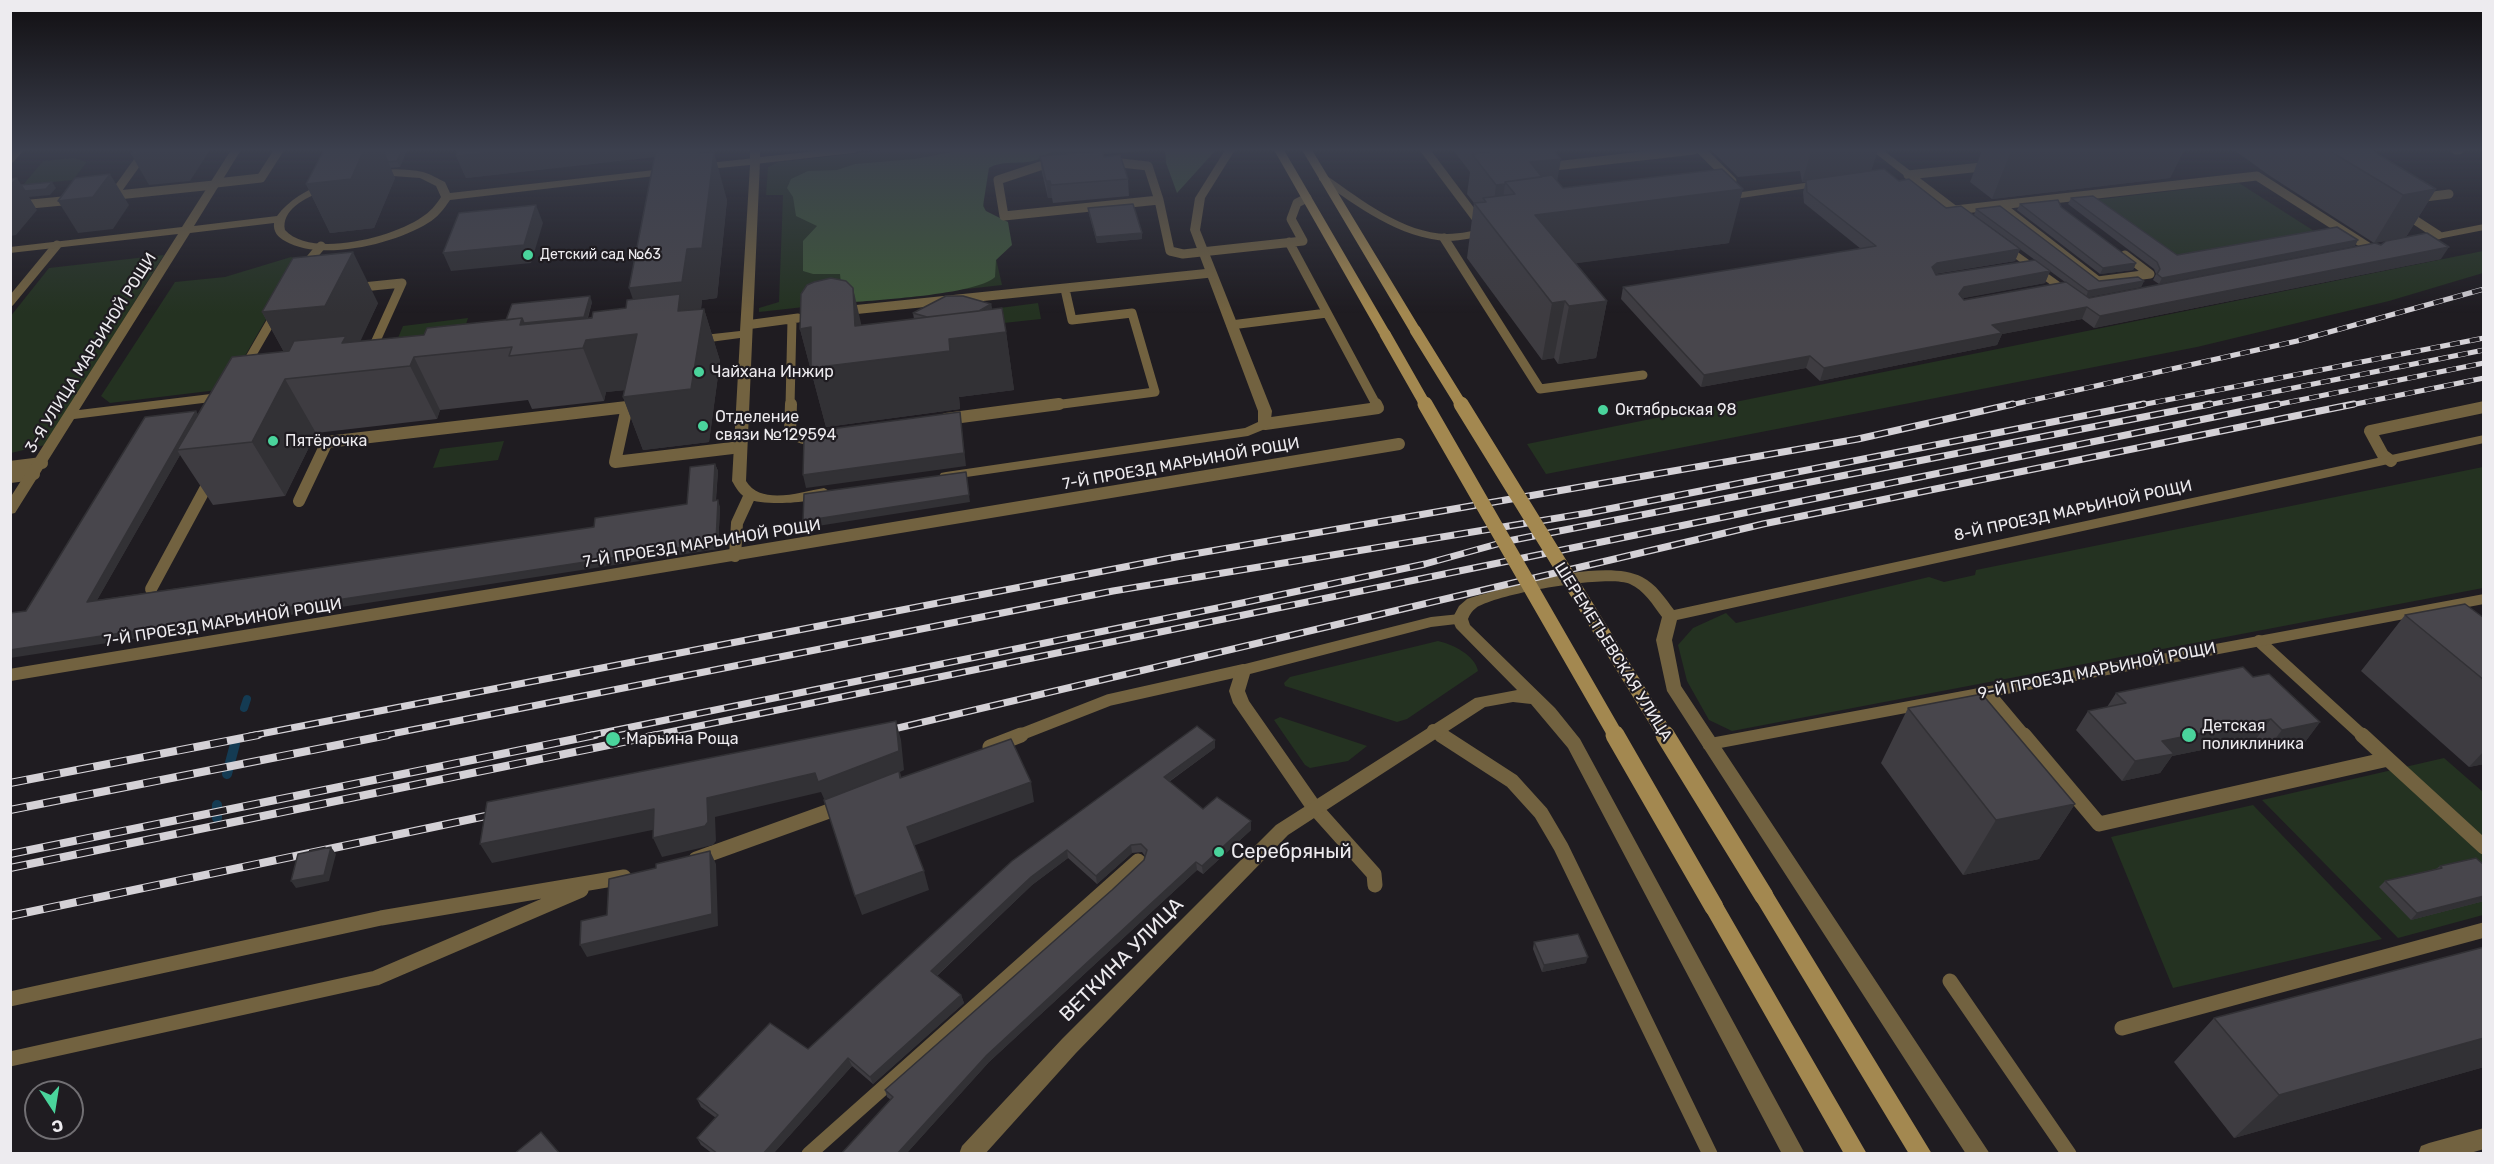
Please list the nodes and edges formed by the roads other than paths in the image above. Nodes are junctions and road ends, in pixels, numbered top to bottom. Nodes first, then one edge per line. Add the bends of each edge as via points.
1 (27, 204) edge
2 (202, 204) edge
3 (294, 204) edge
4 (440, 204) edge
5 (752, 204) edge
6 (1002, 204) edge
7 (1117, 204) edge
8 (1160, 204) edge
9 (1199, 204) edge
10 (1297, 204) edge
11 (1311, 204) edge
12 (1339, 204) edge
13 (1361, 204) edge
14 (1465, 204) edge
15 (1947, 204) edge
16 (2006, 204) edge
17 (2305, 204) edge
18 (2000, 205) junction
19 (10, 206) edge
20 (2395, 207) edge
21 (1955, 210) junction
22 (280, 219) junction
23 (1974, 224) edge
24 (2484, 227) edge
25 (1498, 230) edge
26 (186, 231) junction
27 (1486, 232) junction
28 (2438, 235) junction
29 (1992, 237) edge
30 (1444, 238) junction
31 (1289, 242) junction
32 (2406, 242) edge
33 (57, 245) junction
34 (321, 246) junction
35 (2115, 248) edge
36 (2379, 248) joint
37 (10, 249) edge
38 (1203, 251) junction
39 (2351, 254) edge
40 (1211, 273) junction
41 (2138, 276) junction
42 (295, 280) edge
43 (2149, 285) edge
44 (344, 289) edge
45 (1065, 289) junction
46 (283, 301) edge
47 (10, 302) edge
48 (2083, 304) edge
49 (831, 312) edge
50 (1327, 313) junction
51 (811, 315) edge
52 (792, 320) junction
53 (1231, 325) junction
54 (746, 329) junction
55 (678, 342) edge
56 (367, 361) edge
57 (1643, 375) dead end
58 (239, 376) edge
59 (234, 392) edge
60 (2484, 407) edge
61 (72, 415) junction
62 (931, 421) edge
63 (1265, 424) junction
64 (849, 432) edge
65 (2484, 439) edge
66 (1399, 444) dead end
67 (741, 447) junction
68 (2391, 461) junction
69 (10, 467) edge
70 (217, 467) edge
71 (38, 469) junction
72 (10, 477) edge
73 (937, 478) edge
74 (836, 491) edge
75 (749, 496) junction
76 (299, 501) dead end
77 (10, 510) edge
78 (735, 556) junction
79 (151, 589) dead end
80 (2484, 599) edge
81 (2418, 612) junction
82 (1670, 616) junction
83 (1460, 619) junction
84 (2435, 626) edge
85 (2259, 641) junction
86 (1243, 670) junction
87 (10, 675) edge
88 (1988, 692) junction
89 (1533, 698) junction
90 (1433, 730) junction
91 (1710, 744) junction
92 (975, 753) edge
93 (2388, 759) junction
94 (854, 802) edge
95 (1314, 807) junction
96 (2484, 847) edge
97 (1137, 861) dead end
98 (684, 862) edge
99 (642, 872) edge
100 (599, 883) junction
101 (1375, 885) dead end
102 (2484, 930) edge
103 (1950, 981) dead end
104 (10, 999) edge
105 (2122, 1028) dead end
106 (10, 1059) edge
107 (2484, 1138) edge
108 (809, 1154) edge
109 (970, 1154) edge
110 (1710, 1154) edge
111 (1794, 1154) edge
112 (1856, 1154) edge
113 (1921, 1154) edge
114 (1979, 1154) edge
115 (2070, 1154) edge
116 (2429, 1154) edge

1 - 19 lane
2 - 26 street, 3-Я УЛИЦА МАРЬИНОЙ РОЩИ
3 - 22 street
4 - 34 street via 432,214 403,231 357,244
5 - 54 street
6 - 7 lane via 1004,216
8 - 38 lane via 1170,251
9 - 38 street via 1195,230
10 - 31 lane via 1291,219 1303,241
11 - 112 main road, bridge
12 - 113 main road, ШЕРЕМЕТЬЕВСКАЯ УЛИЦА, bridge
13 - 30 street via 1410,228
14 - 27 lane
15 - 21 street
16 - 18 lane
17 - 36 lane
18 - 21 lane
18 - 41 lane via 2098,281
20 - 28 lane
21 - 23 street
22 - 26 street
22 - 34 street via 279,228 292,241
24 - 28 street
25 - 27 street
26 - 33 street
26 - 61 street, 3-Я УЛИЦА МАРЬИНОЙ РОЩИ
27 - 30 street
28 - 32 street
29 - 48 street via 2024,266
30 - 57 lane via 1540,389
31 - 38 lane
31 - 50 lane
33 - 37 street
33 - 47 lane
34 - 42 lane
35 - 41 lane via 2150,274
36 - 39 street
38 - 40 street
40 - 45 lane
40 - 53 street
41 - 43 lane
44 - 56 lane via 402,283
45 - 49 lane
45 - 62 lane via 1072,320 1132,312 1155,392
46 - 58 lane
50 - 53 lane
50 - 63 lane via 1378,408
51 - 52 lane
52 - 54 lane
52 - 64 lane via 790,433 803,438
53 - 63 street via 1265,411
54 - 55 street
54 - 67 street
59 - 61 street
60 - 68 lane via 2370,431 2383,455
61 - 71 street, 3-Я УЛИЦА МАРЬИНОЙ РОЩИ
63 - 73 street via 1248,432
65 - 68 street, 8-Й ПРОЕЗД МАРЬИНОЙ РОЩИ
66 - 78 lane, 7-Й ПРОЕЗД МАРЬИНОЙ РОЩИ
67 - 75 street via 739,481
67 - 76 lane via 615,462 627,407 327,442
68 - 82 street, 8-Й ПРОЕЗД МАРЬИНОЙ РОЩИ
69 - 71 lane
70 - 79 lane
71 - 72 lane
71 - 77 street, 3-Я УЛИЦА МАРЬИНОЙ РОЩИ
74 - 75 street via 781,498
75 - 78 lane via 737,523
78 - 87 lane, 7-Й ПРОЕЗД МАРЬИНОЙ РОЩИ
80 - 81 street, 9-Й ПРОЕЗД МАРЬИНОЙ РОЩИ
81 - 84 lane
81 - 85 street, 9-Й ПРОЕЗД МАРЬИНОЙ РОЩИ
82 - 83 street via 1646,586 1631,578 1605,573 1492,596 1472,603
82 - 91 street via 1664,640 1673,687
83 - 86 street via 1431,622
83 - 89 street via 1473,638
85 - 88 street, 9-Й ПРОЕЗД МАРЬИНОЙ РОЩИ
85 - 93 lane
86 - 92 lane via 1108,700
86 - 95 street via 1237,691 1241,703
88 - 91 street, 9-Й ПРОЕЗД МАРЬИНОЙ РОЩИ
88 - 93 lane via 2099,824
89 - 90 street, ВЕТКИНА УЛИЦА via 1513,696 1480,702
89 - 111 street via 1574,744
90 - 95 street, ВЕТКИНА УЛИЦА
90 - 110 lane via 1512,780 1541,813
91 - 114 street
93 - 96 lane
94 - 98 lane via 716,854
95 - 101 lane via 1374,873
95 - 109 street, ВЕТКИНА УЛИЦА via 1282,830 1068,1046
97 - 108 lane
99 - 100 lane
100 - 104 lane via 381,918
100 - 106 lane via 376,978
102 - 105 lane
103 - 115 lane
107 - 116 street

